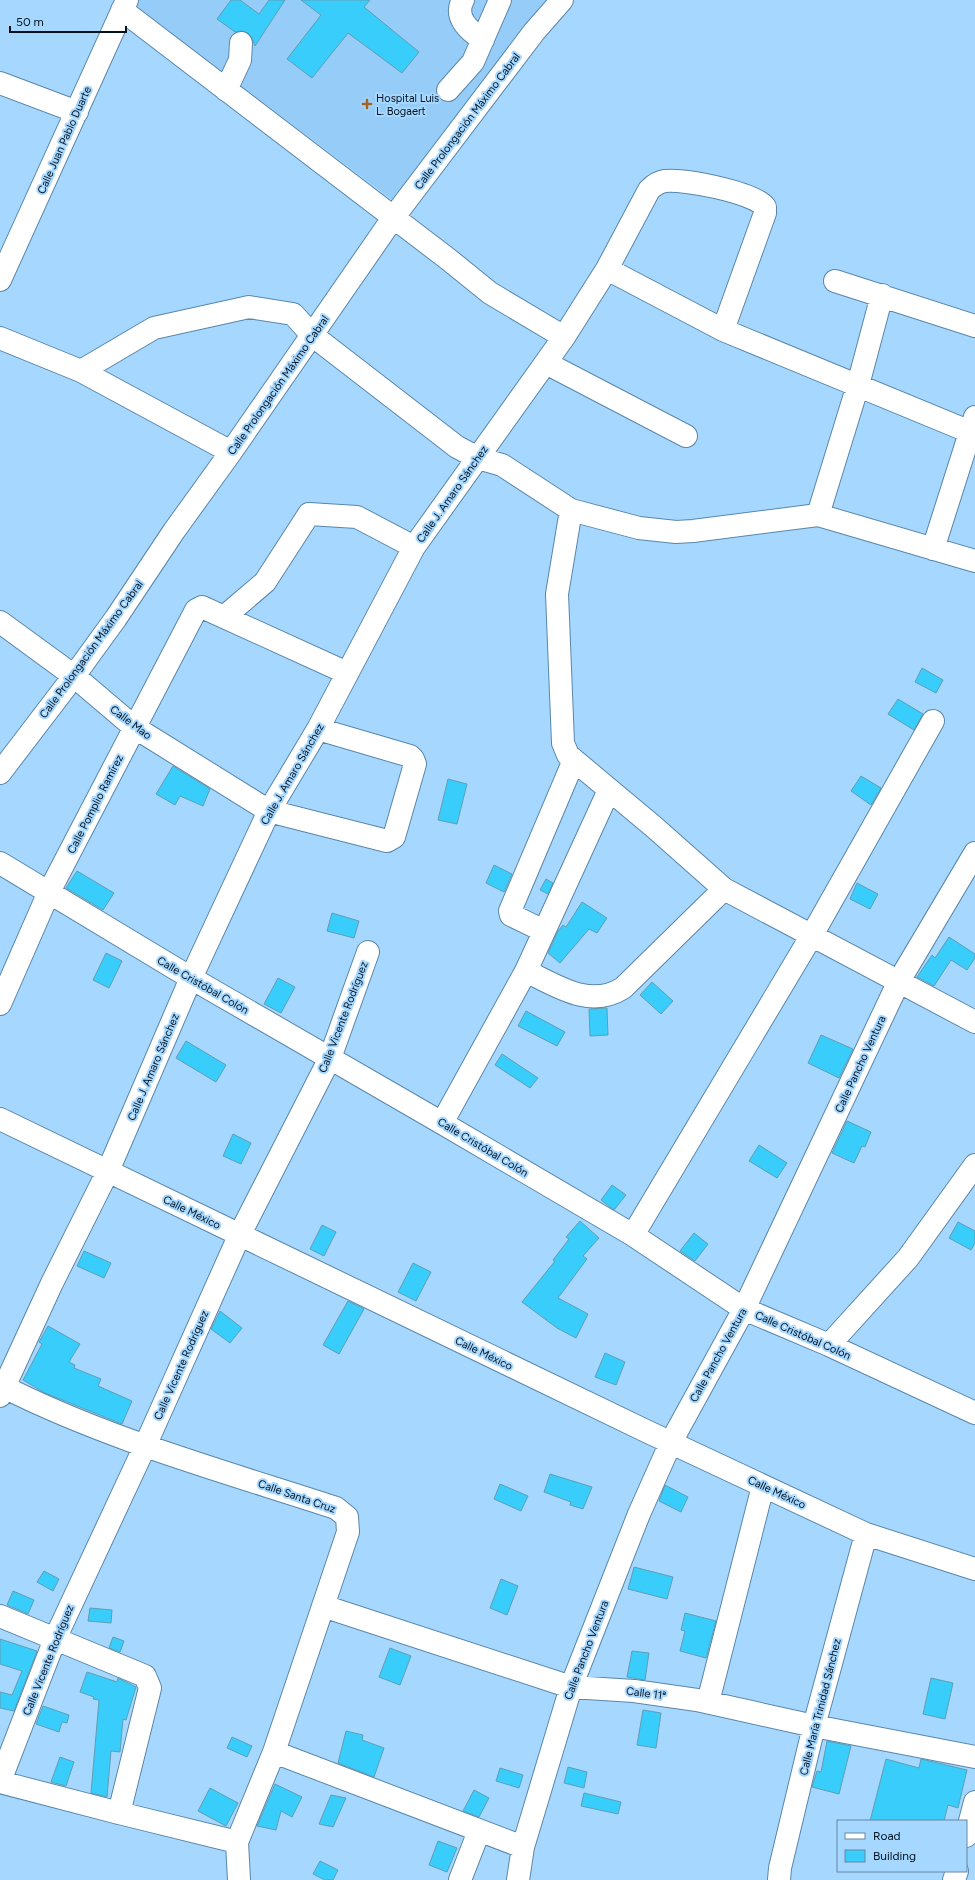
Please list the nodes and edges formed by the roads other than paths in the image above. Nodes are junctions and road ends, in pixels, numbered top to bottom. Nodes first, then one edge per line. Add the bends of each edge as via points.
1 (463, 0) edge
2 (500, 0) edge
3 (562, 0) edge
4 (125, 5) edge
5 (483, 40) junction
6 (241, 43) dead end
7 (0, 83) edge
8 (226, 90) junction
9 (448, 90) dead end
10 (77, 112) junction
11 (394, 218) junction
12 (607, 268) junction
13 (0, 280) edge
14 (834, 281) dead end
15 (882, 295) junction
16 (975, 326) edge
17 (723, 330) junction
18 (312, 335) junction
19 (564, 337) junction
20 (0, 338) edge
21 (546, 363) junction
22 (81, 371) junction
23 (858, 385) junction
24 (973, 428) edge
25 (686, 436) dead end
26 (231, 452) junction
27 (478, 458) junction
28 (571, 510) junction
29 (818, 515) junction
30 (414, 547) junction
31 (933, 549) junction
32 (975, 561) edge
33 (224, 617) junction
34 (0, 622) edge
35 (347, 673) junction
36 (74, 676) junction
37 (933, 721) dead end
38 (134, 727) junction
39 (318, 729) junction
40 (574, 760) junction
41 (0, 774) edge
42 (609, 790) junction
43 (269, 811) junction
44 (975, 853) edge
45 (0, 863) edge
46 (724, 890) junction
47 (50, 892) junction
48 (544, 931) junction
49 (812, 936) junction
50 (368, 952) dead end
51 (526, 971) junction
52 (191, 978) junction
53 (899, 981) junction
54 (0, 1004) edge
55 (975, 1022) edge
56 (330, 1058) junction
57 (0, 1119) edge
58 (442, 1123) junction
59 (975, 1165) edge
60 (108, 1171) junction
61 (240, 1234) junction
62 (633, 1235) junction
63 (744, 1309) junction
64 (829, 1345) junction
65 (1, 1389) edge
66 (975, 1413) edge
67 (671, 1442) junction
68 (145, 1446) junction
69 (764, 1486) junction
70 (866, 1534) junction
71 (975, 1569) edge
72 (323, 1606) junction
73 (0, 1616) edge
74 (55, 1639) junction
75 (571, 1687) junction
76 (708, 1702) junction
77 (814, 1726) junction
78 (274, 1752) junction
79 (975, 1757) edge
80 (0, 1782) edge
81 (975, 1802) edge
82 (119, 1813) junction
83 (479, 1831) junction
84 (967, 1832) edge
85 (237, 1842) junction
86 (523, 1847) junction
87 (239, 1880) edge
88 (460, 1880) edge
89 (518, 1880) edge
90 (779, 1880) edge

1 - 5 street via 459,6 461,19 467,28
2 - 5 street
3 - 11 street, Calle Prolongación Máximo Cabral via 534,32
4 - 8 street
4 - 10 street, Calle Juan Pablo Duarte
5 - 9 street via 473,62
6 - 8 street via 240,60
7 - 10 street
8 - 11 street
10 - 13 street, Calle Juan Pablo Duarte
11 - 18 street, Calle Prolongación Máximo Cabral
11 - 19 street via 490,293
12 - 17 street
12 - 17 street, Calle J. Amaro Sánchez via 649,190 660,182 690,182 757,200 765,207 765,213
12 - 19 street, Calle J. Amaro Sánchez
14 - 15 street
15 - 16 street
15 - 23 street
17 - 23 street
18 - 22 street via 293,314 250,307 154,328
18 - 26 street, Calle Prolongación Máximo Cabral
18 - 27 street via 456,447
19 - 21 street, Calle J. Amaro Sánchez
20 - 22 street
21 - 25 street
21 - 27 street, Calle J. Amaro Sánchez
22 - 26 street
23 - 24 street
23 - 29 street
24 - 31 street
26 - 36 street, Calle Prolongación Máximo Cabral
27 - 28 street via 502,465
27 - 30 street, Calle J. Amaro Sánchez
28 - 29 street via 639,528 676,532
28 - 40 street via 557,594 563,743 568,755
29 - 31 street
30 - 33 street via 357,517 309,514 265,582
30 - 35 street, Calle J. Amaro Sánchez
31 - 32 street
33 - 35 street
33 - 38 street, Calle Pomplio Ramírez via 199,608 196,610
34 - 36 street, Calle Mao
35 - 39 street, Calle J. Amaro Sánchez
36 - 38 street, Calle Mao
36 - 41 street, Calle Prolongación Máximo Cabral
37 - 49 street
38 - 43 street, Calle Mao
38 - 47 street, Calle Pomplio Ramírez
39 - 43 street, Calle J. Amaro Sánchez
39 - 43 street, Calle Mao via 413,759 415,764 394,837 387,841
40 - 42 street
40 - 48 street via 510,911 511,914
42 - 46 street
42 - 48 street
43 - 52 street, Calle J. Amaro Sánchez
44 - 53 street, Calle Pancho Ventura
45 - 47 street, Calle Cristóbal Colón
46 - 49 street
46 - 51 street via 617,992 596,997 575,995
47 - 52 street, Calle Cristóbal Colón
47 - 54 street, Calle Pomplio Ramírez
48 - 51 street
49 - 53 street
49 - 62 street
50 - 56 street, Calle Vicente Rodríguez
51 - 58 street
52 - 56 street, Calle Cristóbal Colón
52 - 60 street, Calle J. Amaro Sánchez
53 - 55 street
53 - 63 street, Calle Pancho Ventura
56 - 58 street, Calle Cristóbal Colón
56 - 61 street, Calle Vicente Rodríguez
57 - 60 street, Calle México
58 - 62 street, Calle Cristóbal Colón
59 - 64 street via 908,1258
60 - 61 street, Calle México
60 - 65 street, Calle J. Amaro Sánchez
61 - 67 street, Calle México
61 - 68 street, Calle Vicente Rodríguez
62 - 63 street, Calle Cristóbal Colón
63 - 64 street, Calle Cristóbal Colón
63 - 67 street, Calle Pancho Ventura
64 - 66 street, Calle Cristóbal Colón
65 - 68 street, Calle Santa Cruz
67 - 69 street, Calle México
67 - 75 street, Calle Pancho Ventura via 639,1514
68 - 72 street, Calle Santa Cruz via 336,1508 347,1517 348,1532
68 - 74 street, Calle Vicente Rodríguez
69 - 70 street, Calle México
69 - 76 street
70 - 71 street, Calle México
70 - 77 street, Calle María Trinidad Sánchez
72 - 75 street, Calle 11ª
72 - 78 street, Calle Santa Cruz
73 - 74 street
74 - 80 street, Calle Vicente Rodríguez
74 - 82 street via 146,1676 150,1688
75 - 76 street, Calle 11ª via 634,1691
75 - 86 street, Calle Pancho Ventura
76 - 77 street, Calle 11ª
77 - 79 street, Calle 11ª
77 - 90 street, Calle María Trinidad Sánchez
78 - 83 street
78 - 85 street, Calle Santa Cruz
80 - 82 street
81 - 84 street
82 - 85 street
83 - 86 street
83 - 88 street
85 - 87 street, Calle Santa Cruz
86 - 89 street, Calle Pancho Ventura

